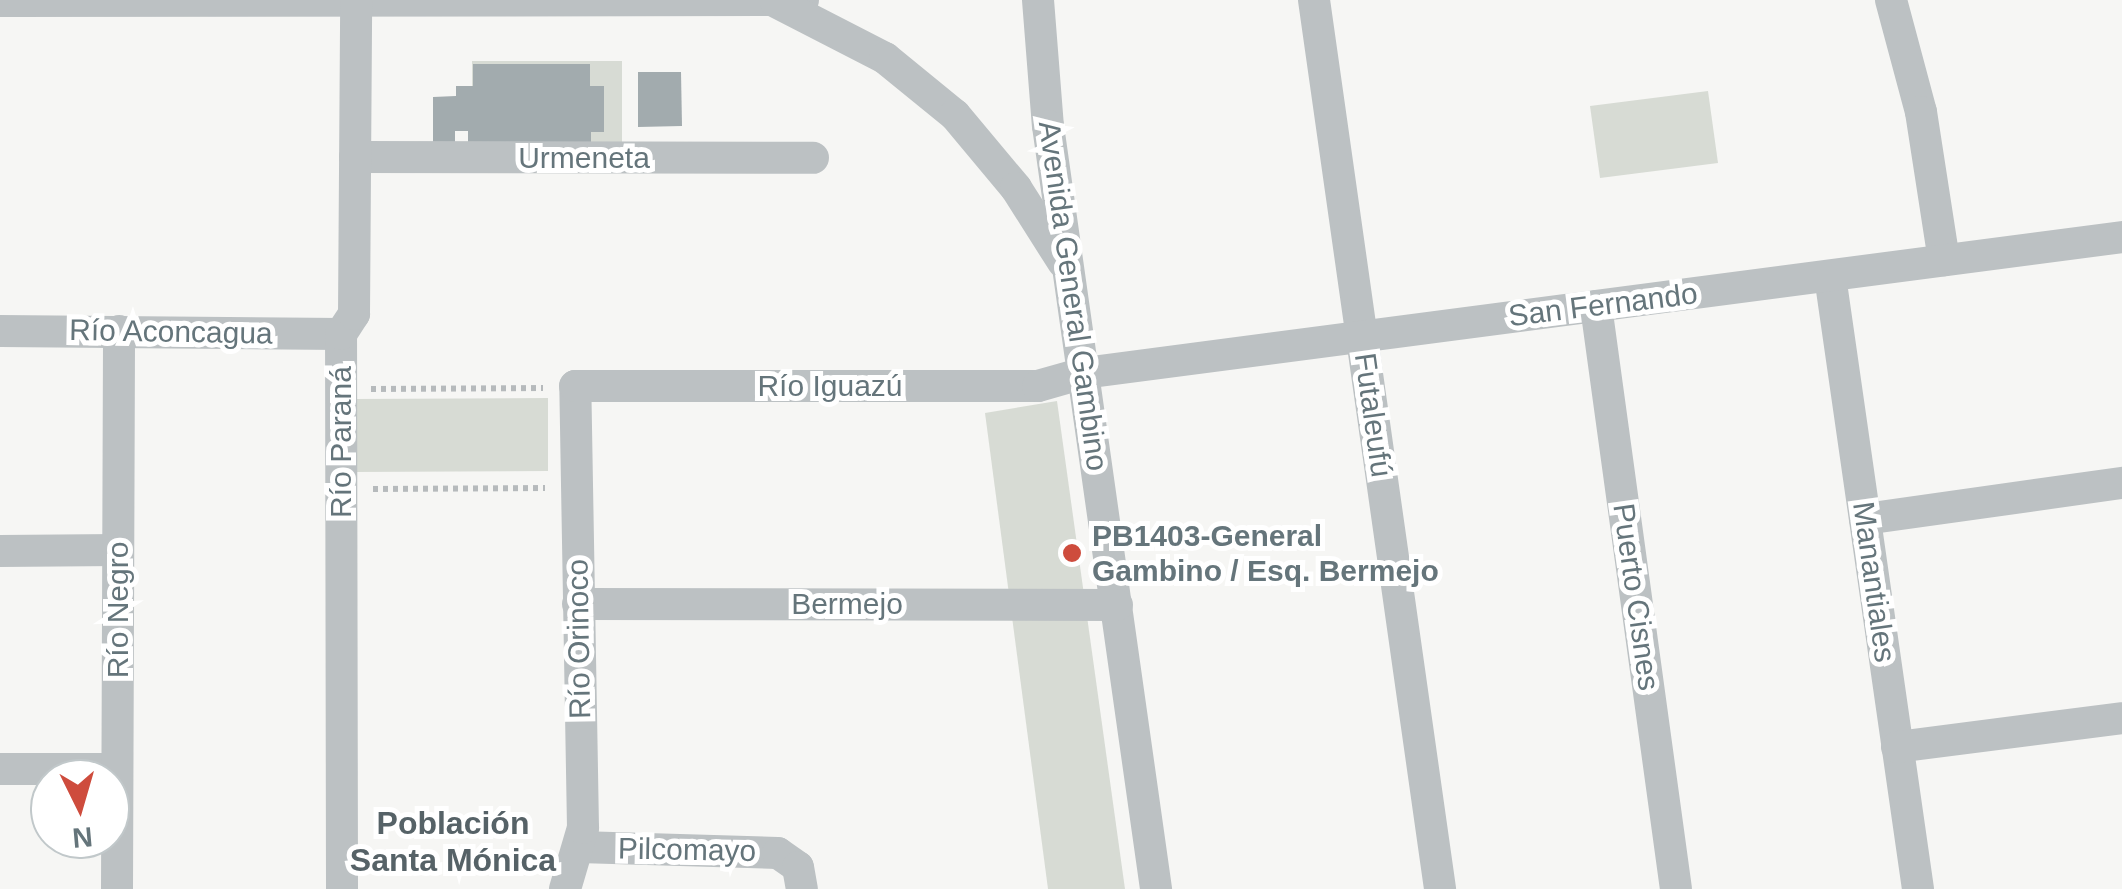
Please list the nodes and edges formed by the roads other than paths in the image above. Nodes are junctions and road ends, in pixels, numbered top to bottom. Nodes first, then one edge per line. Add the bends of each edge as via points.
1 (0, 0) edge
2 (88, 0) edge
3 (314, 0) edge
4 (542, 0) edge
5 (772, 0) edge
6 (803, 0) edge
7 (1038, 0) edge
8 (1314, 0) edge
9 (1891, 0) edge
10 (356, 1) edge
11 (355, 157) junction
12 (813, 158) dead end
13 (2122, 237) edge
14 (1944, 260) junction
15 (1071, 276) junction
16 (1830, 276) junction
17 (1596, 306) junction
18 (0, 331) edge
19 (119, 331) junction
20 (341, 334) junction
21 (1362, 336) junction
22 (1084, 372) junction
23 (574, 386) joint
24 (2122, 483) edge
25 (1865, 519) junction
26 (118, 550) junction
27 (0, 551) edge
28 (578, 604) junction
29 (1116, 604) junction
30 (2122, 718) edge
31 (1897, 747) junction
32 (117, 759) edge
33 (0, 769) edge
34 (30, 769) edge
35 (579, 847) junction
36 (117, 859) edge
37 (798, 874) edge
38 (117, 889) edge
39 (342, 889) edge
40 (566, 889) edge
41 (1156, 889) edge
42 (1440, 889) edge
43 (1676, 889) edge
44 (1918, 889) edge

1 - 2 street
2 - 3 street
3 - 10 street
4 - 5 street
4 - 10 street
5 - 6 street
5 - 15 street via 885,58 955,116 1016,188
7 - 15 street, Avenida General Gambino
8 - 21 street, Futaleufú
9 - 14 street via 1921,112
10 - 11 street, Río Paraná
11 - 12 street, Urmeneta
11 - 20 street, Río Paraná via 354,314
13 - 14 street, San Fernando
14 - 16 street, San Fernando
15 - 22 street, Avenida General Gambino
16 - 17 street, San Fernando
16 - 25 street, Manantiales
17 - 21 street, San Fernando
17 - 43 street, Puerto Cisnes
18 - 19 street, Río Aconcagua
19 - 20 street, Río Aconcagua
19 - 26 street, Río Negro
20 - 39 street, Río Paraná
21 - 22 street, San Fernando
21 - 42 street, Futaleufú
22 - 23 street, Río Iguazú via 1038,386
22 - 29 street, Avenida General Gambino
23 - 28 street, Río Orinoco
24 - 25 street
25 - 31 street, Manantiales
26 - 27 street
26 - 32 street, Río Negro
28 - 29 street, Bermejo
28 - 35 street, Río Orinoco
29 - 41 street, Avenida General Gambino
30 - 31 street
31 - 44 street, Manantiales
33 - 34 street
35 - 37 street, Pilcomayo via 770,852
35 - 40 street, Río Orinoco
36 - 38 street, Río Negro

